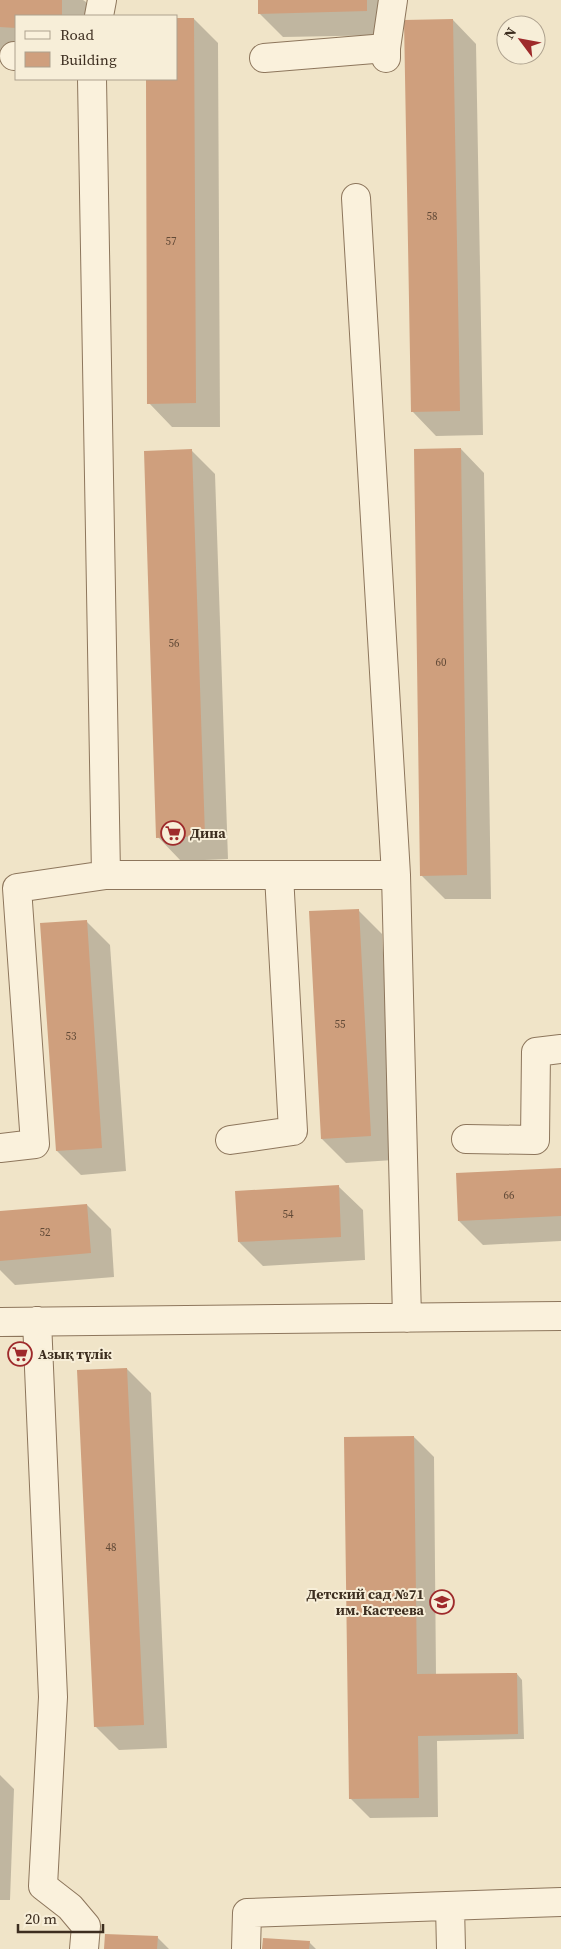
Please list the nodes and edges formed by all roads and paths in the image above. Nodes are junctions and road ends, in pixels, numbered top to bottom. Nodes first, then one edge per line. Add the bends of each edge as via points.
1 (102, 0) edge
2 (393, 0) edge
3 (100, 15) edge
4 (264, 58) dead end
5 (92, 80) edge
6 (356, 198) dead end
7 (106, 875) junction
8 (279, 875) junction
9 (396, 875) junction
10 (561, 1049) edge
11 (466, 1139) dead end
12 (230, 1140) dead end
13 (0, 1148) edge
14 (561, 1316) edge
15 (407, 1318) junction
16 (38, 1321) junction
17 (0, 1322) edge
18 (561, 1902) edge
19 (450, 1906) junction
20 (84, 1949) edge
21 (246, 1949) edge
22 (451, 1949) edge

1 - 3 street
2 - 4 street via 386,53
5 - 7 street
6 - 9 street
7 - 8 street
7 - 13 street via 17,888 35,1144
8 - 9 street
8 - 12 street via 293,1130
9 - 15 street
10 - 11 street via 536,1052 535,1140
14 - 15 street
15 - 16 street
16 - 17 street
16 - 20 street via 53,1698 43,1886 70,1907 86,1926
18 - 19 street
19 - 21 street via 247,1913
19 - 22 street

